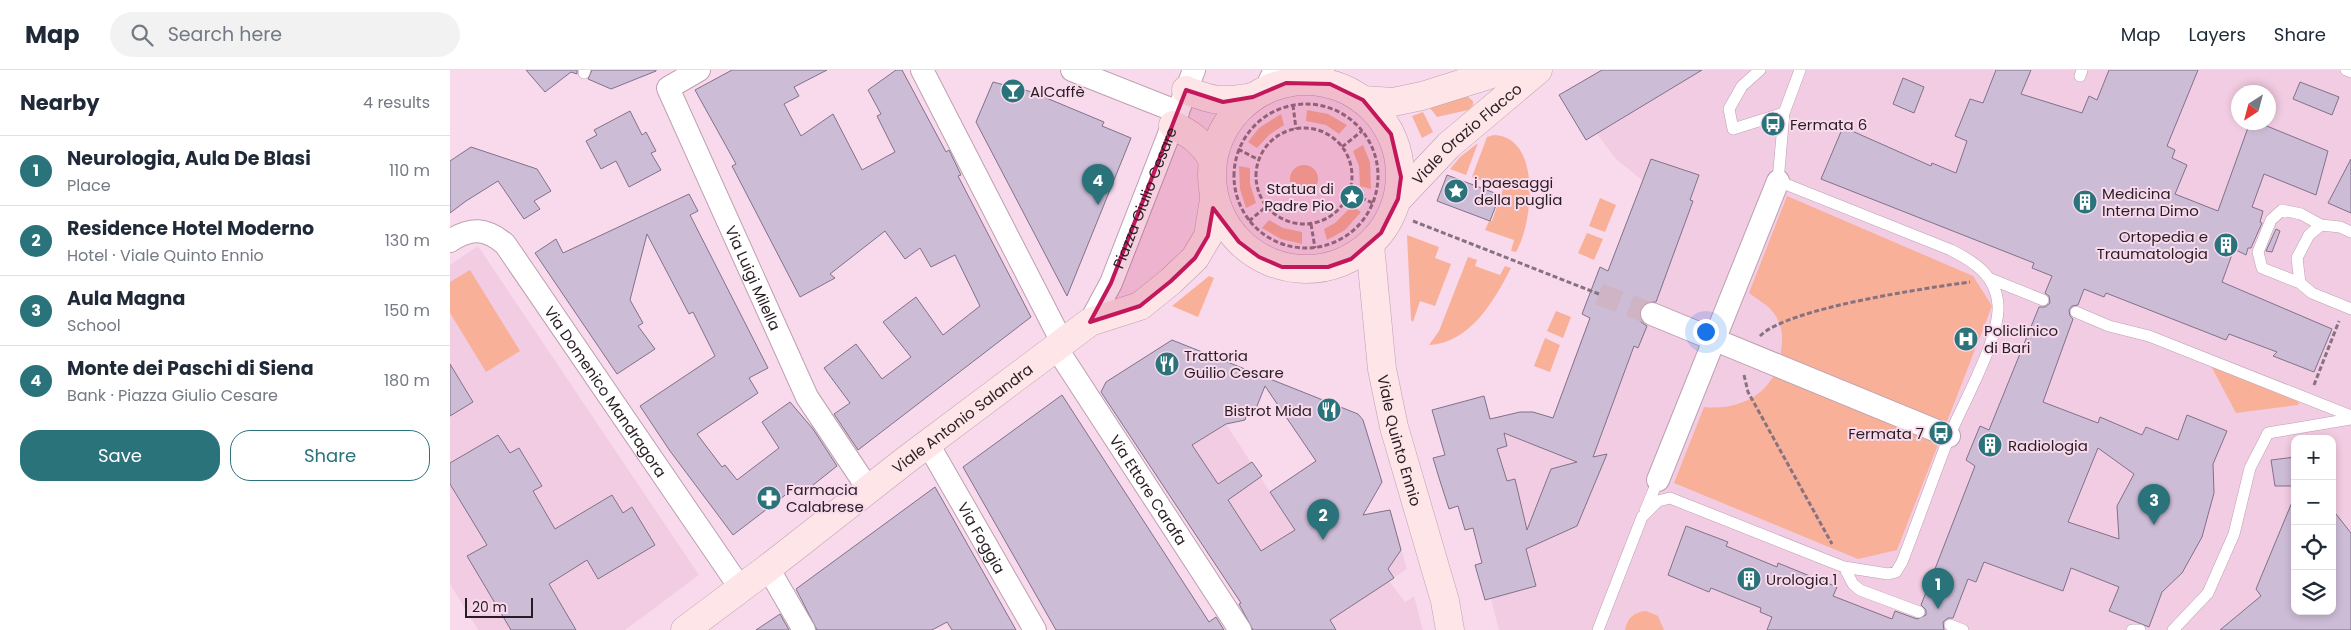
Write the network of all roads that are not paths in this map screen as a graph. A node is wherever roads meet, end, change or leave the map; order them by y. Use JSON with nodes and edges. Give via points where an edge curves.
{"nodes":[{"id":1,"x":699,"y":70,"type":"edge"},
{"id":2,"x":922,"y":70,"type":"edge"},
{"id":3,"x":1072,"y":70,"type":"edge"},
{"id":4,"x":1505,"y":70,"type":"edge"},
{"id":5,"x":1538,"y":70,"type":"edge"},
{"id":6,"x":1760,"y":70,"type":"edge"},
{"id":7,"x":1800,"y":70,"type":"edge"},
{"id":8,"x":2346,"y":70,"type":"edge"},
{"id":9,"x":2351,"y":72,"type":"edge"},
{"id":10,"x":1325,"y":77,"type":"edge"},
{"id":11,"x":1264,"y":86,"type":"edge"},
{"id":12,"x":1183,"y":99,"type":"edge"},
{"id":13,"x":1363,"y":100,"type":"junction"},
{"id":14,"x":1784,"y":113,"type":"junction"},
{"id":15,"x":1212,"y":159,"type":"junction"},
{"id":16,"x":1778,"y":181,"type":"junction"},
{"id":17,"x":1214,"y":199,"type":"junction"},
{"id":18,"x":1390,"y":207,"type":"junction"},
{"id":19,"x":2321,"y":225,"type":"junction"},
{"id":20,"x":2351,"y":232,"type":"edge"},
{"id":21,"x":450,"y":241,"type":"edge"},
{"id":22,"x":1370,"y":245,"type":"junction"},
{"id":23,"x":1991,"y":279,"type":"junction"},
{"id":24,"x":2300,"y":283,"type":"junction"},
{"id":25,"x":2043,"y":300,"type":"dead end"},
{"id":26,"x":2351,"y":309,"type":"edge"},
{"id":27,"x":2076,"y":312,"type":"dead end"},
{"id":28,"x":1652,"y":314,"type":"tunnel mouth"},
{"id":29,"x":1090,"y":322,"type":"junction"},
{"id":30,"x":1714,"y":339,"type":"junction"},
{"id":31,"x":1060,"y":346,"type":"junction"},
{"id":32,"x":2351,"y":418,"type":"edge"},
{"id":33,"x":1949,"y":436,"type":"junction"},
{"id":34,"x":928,"y":444,"type":"junction"},
{"id":35,"x":1658,"y":480,"type":"joint"},
{"id":36,"x":869,"y":490,"type":"junction"},
{"id":37,"x":1642,"y":517,"type":"junction"},
{"id":38,"x":1844,"y":567,"type":"junction"},
{"id":39,"x":768,"y":568,"type":"junction"},
{"id":40,"x":741,"y":589,"type":"junction"},
{"id":41,"x":1919,"y":612,"type":"dead end"},
{"id":42,"x":1950,"y":625,"type":"dead end"},
{"id":43,"x":686,"y":630,"type":"edge"},
{"id":44,"x":804,"y":630,"type":"edge"},
{"id":45,"x":1035,"y":630,"type":"edge"},
{"id":46,"x":1240,"y":630,"type":"edge"},
{"id":47,"x":1450,"y":630,"type":"edge"},
{"id":48,"x":1598,"y":630,"type":"edge"},
{"id":49,"x":1963,"y":630,"type":"edge"},
{"id":50,"x":2132,"y":630,"type":"edge"},
{"id":51,"x":2140,"y":630,"type":"edge"},
{"id":52,"x":2173,"y":630,"type":"edge"}],
"edges":[{"from":1,"to":36,"type":"street","name":"Via Luigi Milella","via":[[668,88],[807,396]]},
{"from":2,"to":31,"type":"street","name":"Via Ettore Carafa"},
{"from":3,"to":12,"type":"street"},
{"from":4,"to":13,"type":"street","name":"Viale Orazio Flacco","via":[[1422,96],[1393,102]]},
{"from":5,"to":18,"type":"street","name":"Viale Orazio Flacco","via":[[1449,146]]},
{"from":6,"to":14,"type":"lane","via":[[1742,86],[1729,109],[1733,129]]},
{"from":7,"to":14,"type":"lane"},
{"from":8,"to":9,"type":"lane"},
{"from":10,"to":11,"type":"street"},
{"from":10,"to":13,"type":"street"},
{"from":11,"to":12,"type":"street","via":[[1223,102]]},
{"from":11,"to":15,"type":"street","via":[[1234,114]]},
{"from":12,"to":15,"type":"street","via":[[1192,135],[1203,144]]},
{"from":12,"to":29,"type":"street","name":"Piazza Giulio Cesare","via":[[1111,283]]},
{"from":13,"to":18,"type":"street","via":[[1379,115],[1391,134],[1398,155],[1400,170]]},
{"from":14,"to":16,"type":"lane"},
{"from":15,"to":17,"type":"street"},
{"from":16,"to":23,"type":"lane","via":[[1951,250],[1974,262]]},
{"from":16,"to":30,"type":"street"},
{"from":17,"to":22,"type":"street","via":[[1224,222],[1239,242],[1259,257],[1282,267],[1305,270],[1328,267],[1351,259]]},
{"from":17,"to":29,"type":"street","name":"Viale Antonio Salandra","via":[[1208,236],[1195,258],[1140,306]]},
{"from":18,"to":22,"type":"street","via":[[1381,233]]},
{"from":19,"to":20,"type":"lane"},
{"from":19,"to":24,"type":"lane","via":[[2309,235],[2297,258]]},
{"from":19,"to":24,"type":"lane","via":[[2301,214],[2282,210],[2271,220],[2258,252],[2262,268]]},
{"from":21,"to":40,"type":"street","name":"Via Domenico Mandragora","via":[[466,232],[484,230],[505,244]]},
{"from":22,"to":47,"type":"street","name":"Viale Quinto Ennio","via":[[1382,369],[1392,418]]},
{"from":23,"to":25,"type":"lane"},
{"from":23,"to":33,"type":"lane","via":[[1998,303],[1998,320]]},
{"from":24,"to":26,"type":"lane","via":[[2312,293]]},
{"from":27,"to":32,"type":"lane","via":[[2109,326],[2149,336]]},
{"from":28,"to":30,"type":"street"},
{"from":29,"to":31,"type":"street","name":"Viale Antonio Salandra"},
{"from":30,"to":33,"type":"street"},
{"from":30,"to":35,"type":"street"},
{"from":31,"to":34,"type":"street","name":"Viale Antonio Salandra"},
{"from":31,"to":46,"type":"street","name":"Via Ettore Carafa"},
{"from":32,"to":52,"type":"lane","via":[[2268,433],[2250,468],[2234,534],[2208,593]]},
{"from":33,"to":38,"type":"lane","via":[[1896,572],[1888,574]]},
{"from":34,"to":36,"type":"street","name":"Viale Antonio Salandra"},
{"from":34,"to":45,"type":"street","name":"Via Foggia"},
{"from":35,"to":37,"type":"lane"},
{"from":36,"to":39,"type":"street","name":"Viale Antonio Salandra"},
{"from":37,"to":38,"type":"lane","via":[[1658,501],[1670,498]]},
{"from":37,"to":48,"type":"lane"},
{"from":38,"to":41,"type":"lane","via":[[1860,590]]},
{"from":39,"to":40,"type":"street","name":"Viale Antonio Salandra"},
{"from":39,"to":44,"type":"street"},
{"from":40,"to":43,"type":"street","name":"Viale Antonio Salandra"},
{"from":42,"to":49,"type":"lane"},
{"from":50,"to":51,"type":"lane"}]}
